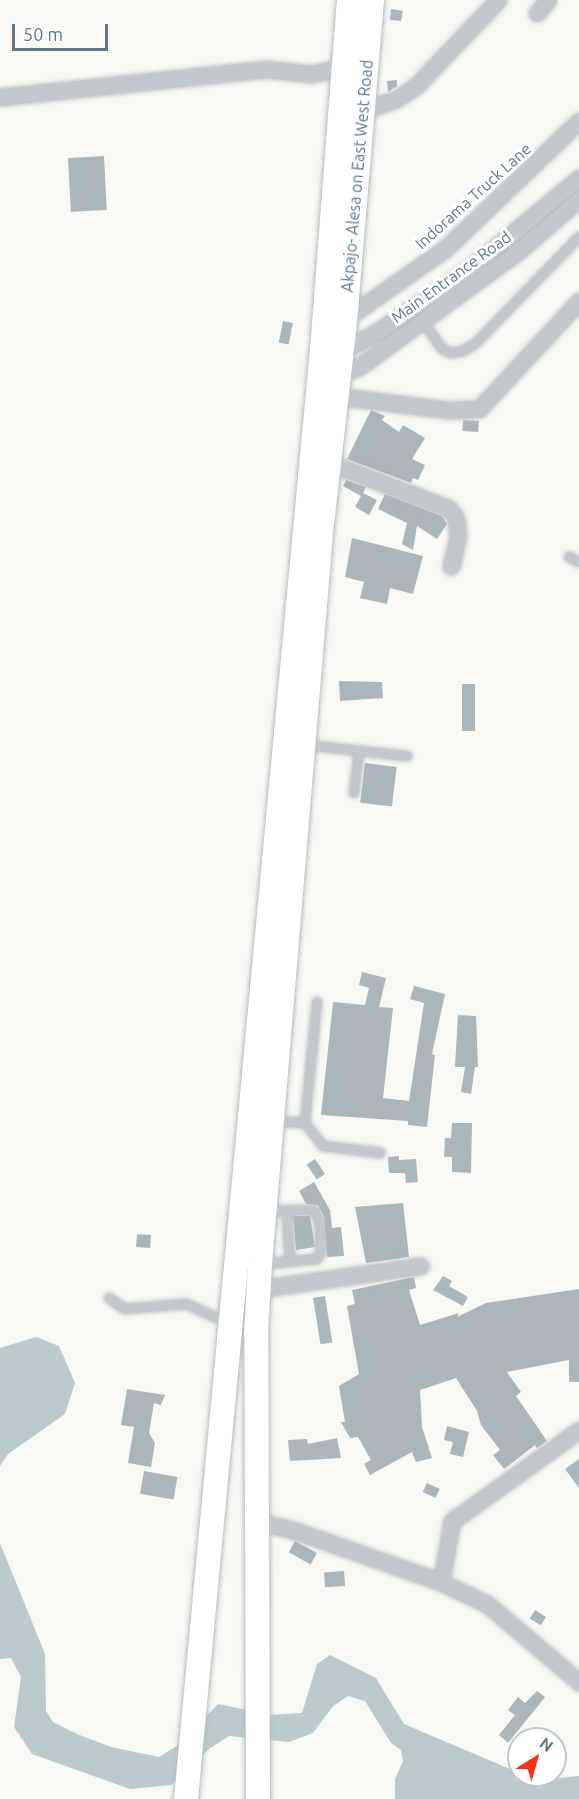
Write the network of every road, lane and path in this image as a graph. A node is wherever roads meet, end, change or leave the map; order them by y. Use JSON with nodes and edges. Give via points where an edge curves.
{"nodes":[{"id":1,"x":349,"y":0,"type":"edge"},
{"id":2,"x":372,"y":0,"type":"edge"},
{"id":3,"x":498,"y":0,"type":"edge"},
{"id":4,"x":548,"y":0,"type":"edge"},
{"id":5,"x":537,"y":13,"type":"dead end"},
{"id":6,"x":342,"y":67,"type":"junction"},
{"id":7,"x":0,"y":97,"type":"edge"},
{"id":8,"x":362,"y":111,"type":"junction"},
{"id":9,"x":579,"y":121,"type":"edge"},
{"id":10,"x":579,"y":178,"type":"edge"},
{"id":11,"x":579,"y":199,"type":"edge"},
{"id":12,"x":579,"y":237,"type":"edge"},
{"id":13,"x":579,"y":301,"type":"edge"},
{"id":14,"x":334,"y":320,"type":"junction"},
{"id":15,"x":422,"y":320,"type":"junction"},
{"id":16,"x":334,"y":368,"type":"junction"},
{"id":17,"x":330,"y":463,"type":"junction"},
{"id":18,"x":569,"y":557,"type":"dead end"},
{"id":19,"x":579,"y":562,"type":"edge"},
{"id":20,"x":451,"y":566,"type":"dead end"},
{"id":21,"x":304,"y":745,"type":"junction"},
{"id":22,"x":359,"y":751,"type":"junction"},
{"id":23,"x":407,"y":756,"type":"dead end"},
{"id":24,"x":354,"y":794,"type":"dead end"},
{"id":25,"x":316,"y":1002,"type":"dead end"},
{"id":26,"x":270,"y":1121,"type":"junction"},
{"id":27,"x":305,"y":1123,"type":"junction"},
{"id":28,"x":381,"y":1153,"type":"dead end"},
{"id":29,"x":276,"y":1211,"type":"junction"},
{"id":30,"x":290,"y":1262,"type":"junction"},
{"id":31,"x":260,"y":1264,"type":"junction"},
{"id":32,"x":420,"y":1266,"type":"dead end"},
{"id":33,"x":258,"y":1289,"type":"junction"},
{"id":34,"x":109,"y":1298,"type":"dead end"},
{"id":35,"x":228,"y":1323,"type":"junction"},
{"id":36,"x":579,"y":1430,"type":"edge"},
{"id":37,"x":256,"y":1521,"type":"junction"},
{"id":38,"x":441,"y":1582,"type":"junction"},
{"id":39,"x":579,"y":1682,"type":"edge"},
{"id":40,"x":186,"y":1798,"type":"edge"},
{"id":41,"x":258,"y":1799,"type":"edge"}],
"edges":[{"from":1,"to":6,"type":"main road","name":"Akpajo- Alesa on East West Road"},
{"from":2,"to":8,"type":"main road","name":"Akpajo- Alesa on East West Road"},
{"from":3,"to":8,"type":"street","via":[[416,86],[396,99]]},
{"from":4,"to":5,"type":"street"},
{"from":6,"to":7,"type":"street","via":[[312,74],[265,69]]},
{"from":6,"to":14,"type":"main road","name":"Akpajo- Alesa on East West Road"},
{"from":8,"to":14,"type":"main road","name":"Akpajo- Alesa on East West Road"},
{"from":9,"to":14,"type":"street","name":"Indorama Truck Lane","via":[[445,249]]},
{"from":10,"to":16,"type":"street","via":[[462,275],[373,335]]},
{"from":11,"to":15,"type":"street","name":"Main Entrance Road","via":[[516,253]]},
{"from":12,"to":15,"type":"lane","via":[[476,343],[463,351],[452,353],[442,349]]},
{"from":13,"to":16,"type":"street","via":[[479,409],[449,410]]},
{"from":14,"to":16,"type":"main road","name":"Akpajo- Alesa on East West Road"},
{"from":15,"to":16,"type":"street","name":"Main Entrance Road","via":[[359,367]]},
{"from":16,"to":17,"type":"main road"},
{"from":16,"to":35,"type":"main road"},
{"from":17,"to":20,"type":"street","via":[[448,508],[456,518],[458,536]]},
{"from":17,"to":21,"type":"main road"},
{"from":18,"to":19,"type":"lane"},
{"from":21,"to":22,"type":"lane"},
{"from":21,"to":26,"type":"main road"},
{"from":22,"to":23,"type":"lane"},
{"from":22,"to":24,"type":"lane"},
{"from":25,"to":27,"type":"lane"},
{"from":26,"to":27,"type":"lane"},
{"from":26,"to":29,"type":"main road"},
{"from":27,"to":28,"type":"lane","via":[[323,1146]]},
{"from":29,"to":30,"type":"lane"},
{"from":29,"to":30,"type":"lane","via":[[314,1210],[319,1220],[321,1253],[317,1259]]},
{"from":29,"to":31,"type":"main road"},
{"from":30,"to":31,"type":"lane"},
{"from":31,"to":33,"type":"main road"},
{"from":32,"to":33,"type":"street"},
{"from":33,"to":37,"type":"main road"},
{"from":34,"to":35,"type":"lane","via":[[125,1309],[186,1304]]},
{"from":35,"to":40,"type":"main road"},
{"from":36,"to":38,"type":"street","via":[[452,1521]]},
{"from":37,"to":38,"type":"street","via":[[296,1531]]},
{"from":37,"to":41,"type":"main road"},
{"from":38,"to":39,"type":"street","via":[[487,1604]]}]}
